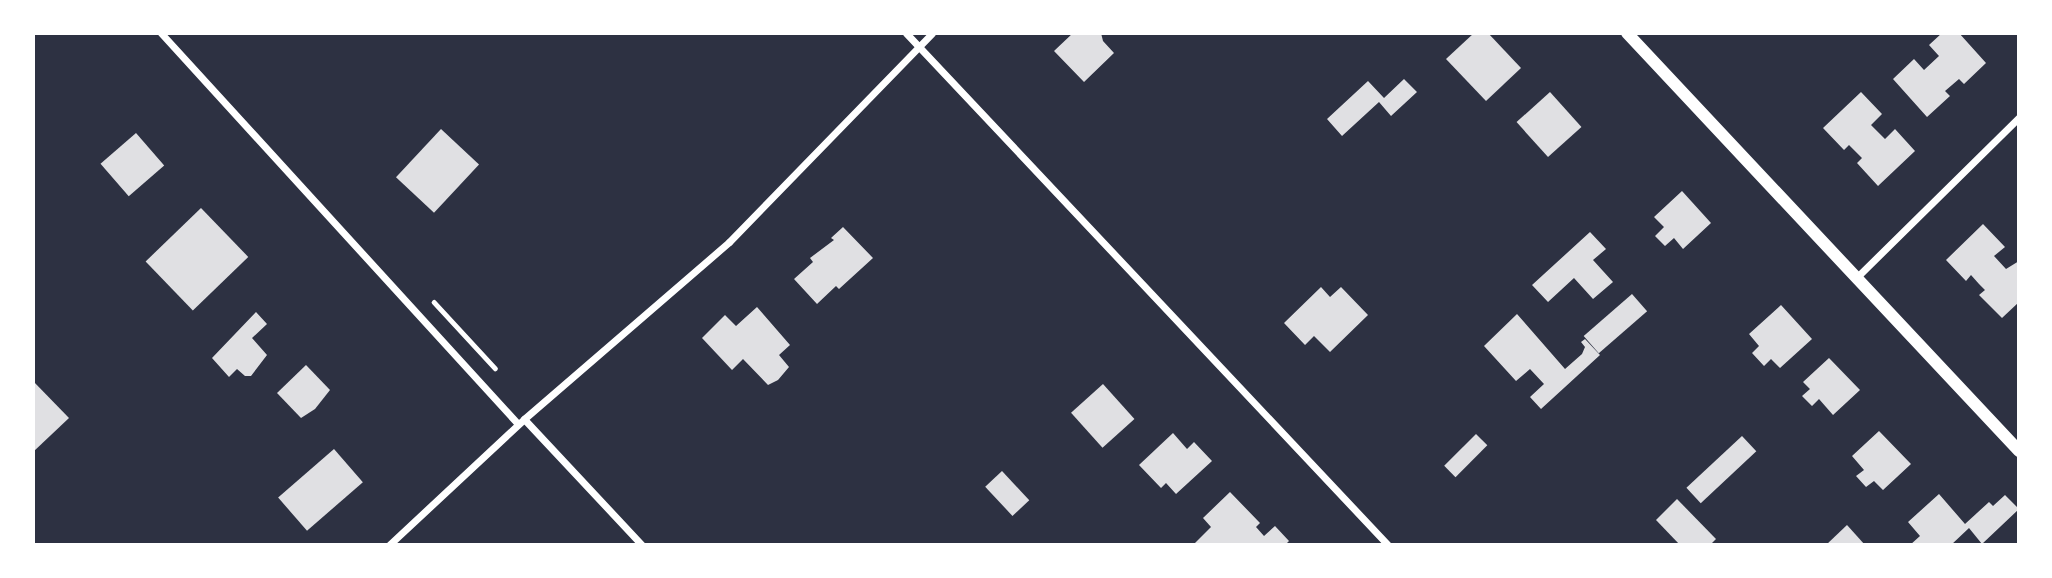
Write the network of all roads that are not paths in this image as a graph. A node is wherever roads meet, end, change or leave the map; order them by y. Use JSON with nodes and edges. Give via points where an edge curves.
{"nodes":[{"id":1,"x":161,"y":33,"type":"edge"},
{"id":2,"x":906,"y":33,"type":"edge"},
{"id":3,"x":932,"y":33,"type":"edge"},
{"id":4,"x":1627,"y":33,"type":"edge"},
{"id":5,"x":918,"y":46,"type":"junction"},
{"id":6,"x":2019,"y":117,"type":"edge"},
{"id":7,"x":1856,"y":278,"type":"junction"},
{"id":8,"x":521,"y":421,"type":"junction"},
{"id":9,"x":2019,"y":451,"type":"edge"},
{"id":10,"x":389,"y":545,"type":"edge"},
{"id":11,"x":642,"y":545,"type":"edge"},
{"id":12,"x":1388,"y":545,"type":"edge"}],
"edges":[{"from":1,"to":8,"type":"street"},
{"from":2,"to":5,"type":"street"},
{"from":3,"to":5,"type":"street"},
{"from":4,"to":7,"type":"street"},
{"from":5,"to":8,"type":"street","via":[[729,242]]},
{"from":5,"to":12,"type":"street"},
{"from":6,"to":7,"type":"street"},
{"from":7,"to":9,"type":"street"},
{"from":8,"to":10,"type":"street"},
{"from":8,"to":11,"type":"street"}]}
